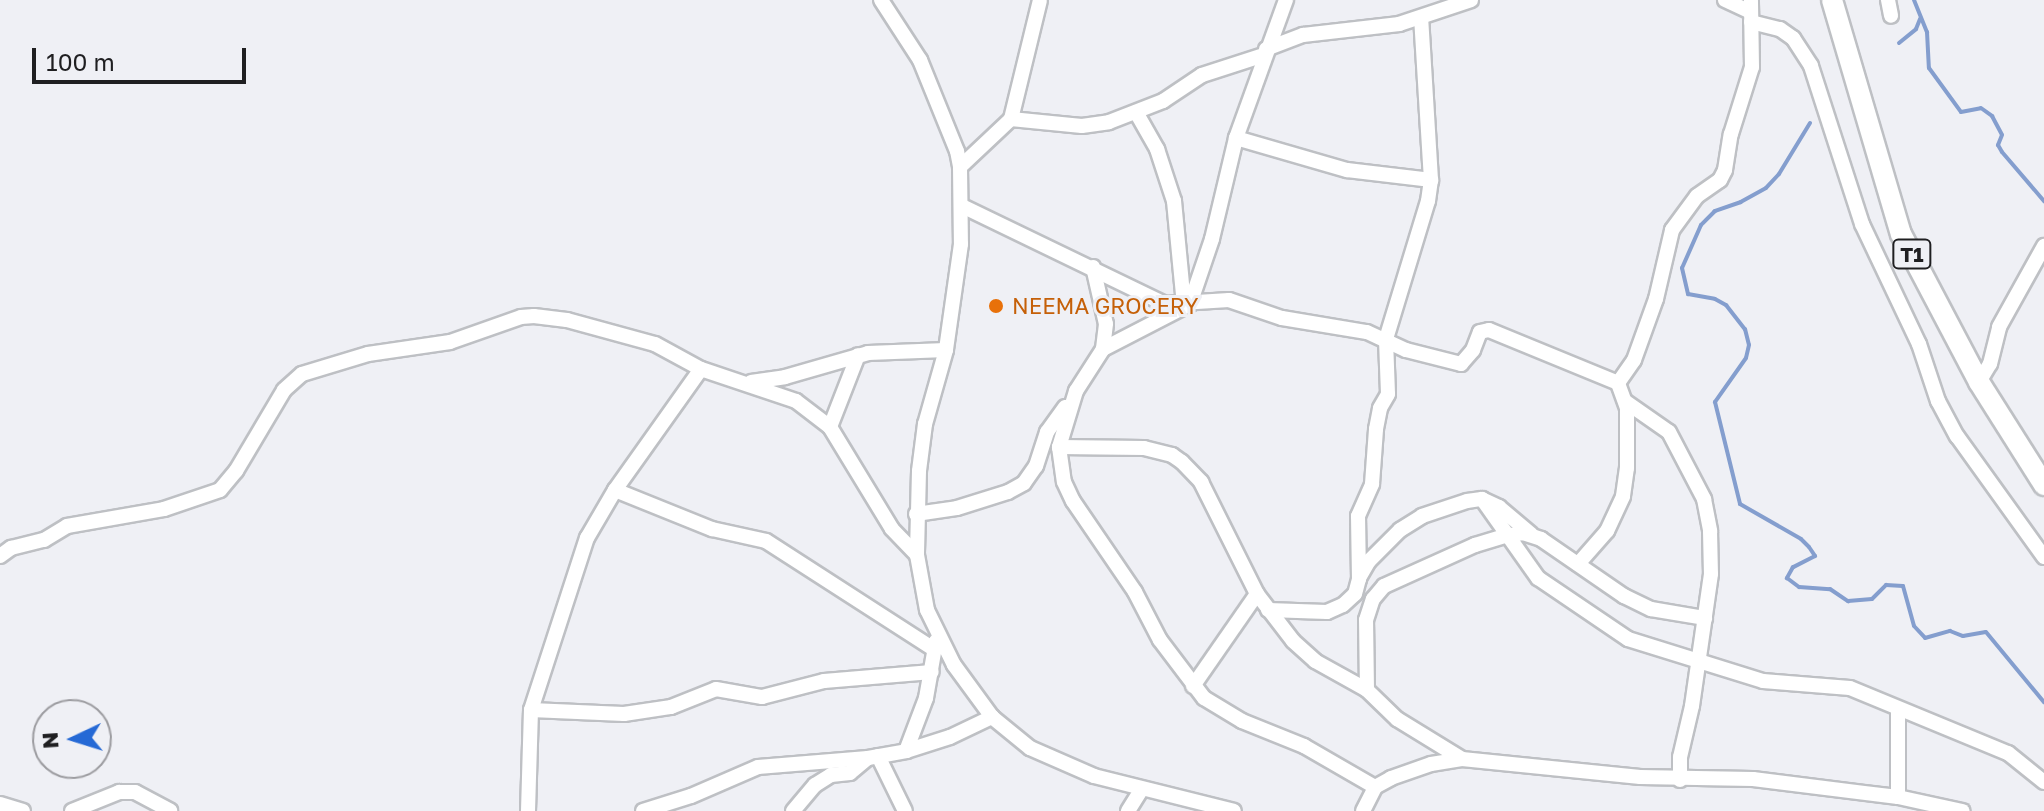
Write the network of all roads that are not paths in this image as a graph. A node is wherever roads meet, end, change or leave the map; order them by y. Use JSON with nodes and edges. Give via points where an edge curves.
{"nodes":[{"id":1,"x":881,"y":0,"type":"edge"},
{"id":2,"x":1040,"y":0,"type":"edge"},
{"id":3,"x":1286,"y":0,"type":"edge"},
{"id":4,"x":1471,"y":0,"type":"edge"},
{"id":5,"x":1725,"y":0,"type":"edge"},
{"id":6,"x":1832,"y":0,"type":"edge"},
{"id":7,"x":1888,"y":0,"type":"edge"},
{"id":8,"x":1750,"y":11,"type":"edge"},
{"id":9,"x":1891,"y":16,"type":"dead end"},
{"id":10,"x":1421,"y":18,"type":"junction"},
{"id":11,"x":1265,"y":52,"type":"junction"},
{"id":12,"x":1136,"y":112,"type":"junction"},
{"id":13,"x":1011,"y":119,"type":"junction"},
{"id":14,"x":1236,"y":138,"type":"junction"},
{"id":15,"x":960,"y":167,"type":"junction"},
{"id":16,"x":1431,"y":180,"type":"junction"},
{"id":17,"x":962,"y":206,"type":"junction"},
{"id":18,"x":2044,"y":246,"type":"edge"},
{"id":19,"x":1093,"y":267,"type":"junction"},
{"id":20,"x":1187,"y":304,"type":"junction"},
{"id":21,"x":1386,"y":339,"type":"junction"},
{"id":22,"x":1103,"y":349,"type":"junction"},
{"id":23,"x":946,"y":350,"type":"junction"},
{"id":24,"x":858,"y":355,"type":"junction"},
{"id":25,"x":701,"y":369,"type":"junction"},
{"id":26,"x":1979,"y":382,"type":"junction"},
{"id":27,"x":1618,"y":383,"type":"junction"},
{"id":28,"x":741,"y":384,"type":"junction"},
{"id":29,"x":1076,"y":391,"type":"junction"},
{"id":30,"x":1626,"y":402,"type":"junction"},
{"id":31,"x":830,"y":427,"type":"junction"},
{"id":32,"x":1059,"y":447,"type":"junction"},
{"id":33,"x":2044,"y":485,"type":"edge"},
{"id":34,"x":615,"y":490,"type":"junction"},
{"id":35,"x":1482,"y":499,"type":"junction"},
{"id":36,"x":916,"y":514,"type":"junction"},
{"id":37,"x":1531,"y":534,"type":"junction"},
{"id":38,"x":1505,"y":536,"type":"junction"},
{"id":39,"x":917,"y":555,"type":"junction"},
{"id":40,"x":0,"y":556,"type":"edge"},
{"id":41,"x":2044,"y":557,"type":"edge"},
{"id":42,"x":1578,"y":564,"type":"junction"},
{"id":43,"x":1359,"y":579,"type":"junction"},
{"id":44,"x":1257,"y":594,"type":"junction"},
{"id":45,"x":1268,"y":610,"type":"junction"},
{"id":46,"x":1705,"y":618,"type":"junction"},
{"id":47,"x":938,"y":633,"type":"junction"},
{"id":48,"x":935,"y":650,"type":"junction"},
{"id":49,"x":1696,"y":660,"type":"junction"},
{"id":50,"x":932,"y":672,"type":"junction"},
{"id":51,"x":1193,"y":686,"type":"junction"},
{"id":52,"x":1367,"y":690,"type":"junction"},
{"id":53,"x":1898,"y":709,"type":"junction"},
{"id":54,"x":531,"y":710,"type":"junction"},
{"id":55,"x":992,"y":717,"type":"junction"},
{"id":56,"x":906,"y":751,"type":"junction"},
{"id":57,"x":873,"y":757,"type":"junction"},
{"id":58,"x":1462,"y":759,"type":"junction"},
{"id":59,"x":1680,"y":780,"type":"junction"},
{"id":60,"x":2044,"y":782,"type":"edge"},
{"id":61,"x":1375,"y":787,"type":"junction"},
{"id":62,"x":1141,"y":790,"type":"junction"},
{"id":63,"x":1898,"y":797,"type":"junction"},
{"id":64,"x":0,"y":804,"type":"edge"},
{"id":65,"x":23,"y":811,"type":"edge"},
{"id":66,"x":72,"y":811,"type":"edge"},
{"id":67,"x":170,"y":811,"type":"edge"},
{"id":68,"x":528,"y":811,"type":"edge"},
{"id":69,"x":643,"y":811,"type":"edge"},
{"id":70,"x":793,"y":811,"type":"edge"},
{"id":71,"x":905,"y":811,"type":"edge"},
{"id":72,"x":1128,"y":811,"type":"edge"},
{"id":73,"x":1234,"y":811,"type":"edge"},
{"id":74,"x":1363,"y":811,"type":"edge"},
{"id":75,"x":1962,"y":811,"type":"edge"}],
"edges":[{"from":1,"to":15,"type":"street","via":[[920,60]]},
{"from":2,"to":13,"type":"street"},
{"from":3,"to":11,"type":"street"},
{"from":4,"to":10,"type":"street"},
{"from":5,"to":8,"type":"street"},
{"from":6,"to":26,"type":"highway","number":"T1","via":[[1901,234]]},
{"from":7,"to":9,"type":"street"},
{"from":8,"to":27,"type":"street","via":[[1750,78],[1725,170],[1672,230],[1653,309],[1634,360]]},
{"from":8,"to":41,"type":"street","via":[[1793,38],[1811,66],[1862,224],[1919,344],[1938,401]]},
{"from":10,"to":11,"type":"street","via":[[1303,35]]},
{"from":10,"to":16,"type":"street"},
{"from":11,"to":12,"type":"street","via":[[1202,75]]},
{"from":11,"to":14,"type":"street"},
{"from":12,"to":13,"type":"street","via":[[1082,126]]},
{"from":12,"to":20,"type":"street","via":[[1157,149],[1174,201]]},
{"from":13,"to":15,"type":"street"},
{"from":14,"to":16,"type":"street","via":[[1347,170]]},
{"from":14,"to":20,"type":"street","via":[[1212,239]]},
{"from":15,"to":17,"type":"street"},
{"from":16,"to":21,"type":"street"},
{"from":17,"to":19,"type":"street"},
{"from":17,"to":23,"type":"street"},
{"from":18,"to":26,"type":"street","via":[[1999,327],[1990,364]]},
{"from":19,"to":20,"type":"street","via":[[1165,304]]},
{"from":19,"to":22,"type":"street","via":[[1106,324]]},
{"from":20,"to":21,"type":"street","via":[[1229,300],[1282,318],[1331,323]]},
{"from":20,"to":22,"type":"street"},
{"from":21,"to":27,"type":"street","via":[[1406,350],[1461,364],[1480,332],[1489,330]]},
{"from":21,"to":43,"type":"street","via":[[1390,377],[1376,429],[1372,484],[1358,516]]},
{"from":22,"to":29,"type":"street"},
{"from":23,"to":24,"type":"street"},
{"from":23,"to":36,"type":"street","via":[[925,424]]},
{"from":24,"to":28,"type":"street"},
{"from":24,"to":31,"type":"street"},
{"from":25,"to":28,"type":"street"},
{"from":25,"to":34,"type":"street"},
{"from":25,"to":40,"type":"street","via":[[641,340],[534,316],[450,342],[368,354],[291,381],[236,471],[210,496],[67,526]]},
{"from":26,"to":33,"type":"highway","number":"T1"},
{"from":27,"to":30,"type":"street"},
{"from":28,"to":31,"type":"street","via":[[796,401]]},
{"from":29,"to":32,"type":"street"},
{"from":29,"to":36,"type":"street","via":[[1047,432],[1024,483],[982,501]]},
{"from":30,"to":42,"type":"street","via":[[1623,496],[1607,531]]},
{"from":30,"to":46,"type":"street","via":[[1669,432],[1704,499],[1711,574]]},
{"from":31,"to":39,"type":"street","via":[[892,529]]},
{"from":32,"to":44,"type":"street","via":[[1144,448],[1182,462],[1201,482]]},
{"from":32,"to":51,"type":"street","via":[[1073,501]]},
{"from":34,"to":48,"type":"street","via":[[712,529],[766,541]]},
{"from":34,"to":54,"type":"street","via":[[587,538]]},
{"from":35,"to":37,"type":"street"},
{"from":35,"to":38,"type":"street"},
{"from":35,"to":43,"type":"street","via":[[1443,508],[1400,530]]},
{"from":36,"to":39,"type":"street"},
{"from":37,"to":38,"type":"street"},
{"from":37,"to":42,"type":"street"},
{"from":38,"to":49,"type":"street","via":[[1538,578],[1577,607],[1628,639]]},
{"from":38,"to":52,"type":"street","via":[[1384,586],[1366,620]]},
{"from":39,"to":47,"type":"street","via":[[927,610]]},
{"from":42,"to":46,"type":"street","via":[[1651,609]]},
{"from":43,"to":45,"type":"street","via":[[1355,594],[1327,612]]},
{"from":44,"to":45,"type":"street"},
{"from":44,"to":51,"type":"street"},
{"from":45,"to":52,"type":"street","via":[[1315,661]]},
{"from":46,"to":49,"type":"street"},
{"from":47,"to":48,"type":"street"},
{"from":47,"to":55,"type":"street"},
{"from":48,"to":50,"type":"street"},
{"from":49,"to":53,"type":"street","via":[[1763,681],[1850,688]]},
{"from":49,"to":59,"type":"street"},
{"from":50,"to":54,"type":"street","via":[[824,681],[762,697],[716,689],[671,707],[636,713]]},
{"from":50,"to":56,"type":"street"},
{"from":51,"to":61,"type":"street","via":[[1218,709],[1304,746]]},
{"from":52,"to":58,"type":"street","via":[[1397,719]]},
{"from":53,"to":60,"type":"street","via":[[2008,753]]},
{"from":53,"to":63,"type":"street"},
{"from":54,"to":68,"type":"street"},
{"from":55,"to":56,"type":"street"},
{"from":55,"to":62,"type":"street","via":[[1030,748]]},
{"from":56,"to":57,"type":"street"},
{"from":57,"to":69,"type":"street","via":[[758,767]]},
{"from":57,"to":70,"type":"street","via":[[850,773],[831,775],[815,785]]},
{"from":57,"to":71,"type":"street"},
{"from":58,"to":59,"type":"street"},
{"from":58,"to":61,"type":"street","via":[[1407,771]]},
{"from":59,"to":63,"type":"street","via":[[1753,779]]},
{"from":61,"to":74,"type":"street"},
{"from":62,"to":72,"type":"street"},
{"from":62,"to":73,"type":"street"},
{"from":63,"to":75,"type":"street"},
{"from":64,"to":65,"type":"street"},
{"from":66,"to":67,"type":"street","via":[[119,792],[135,792]]}]}
